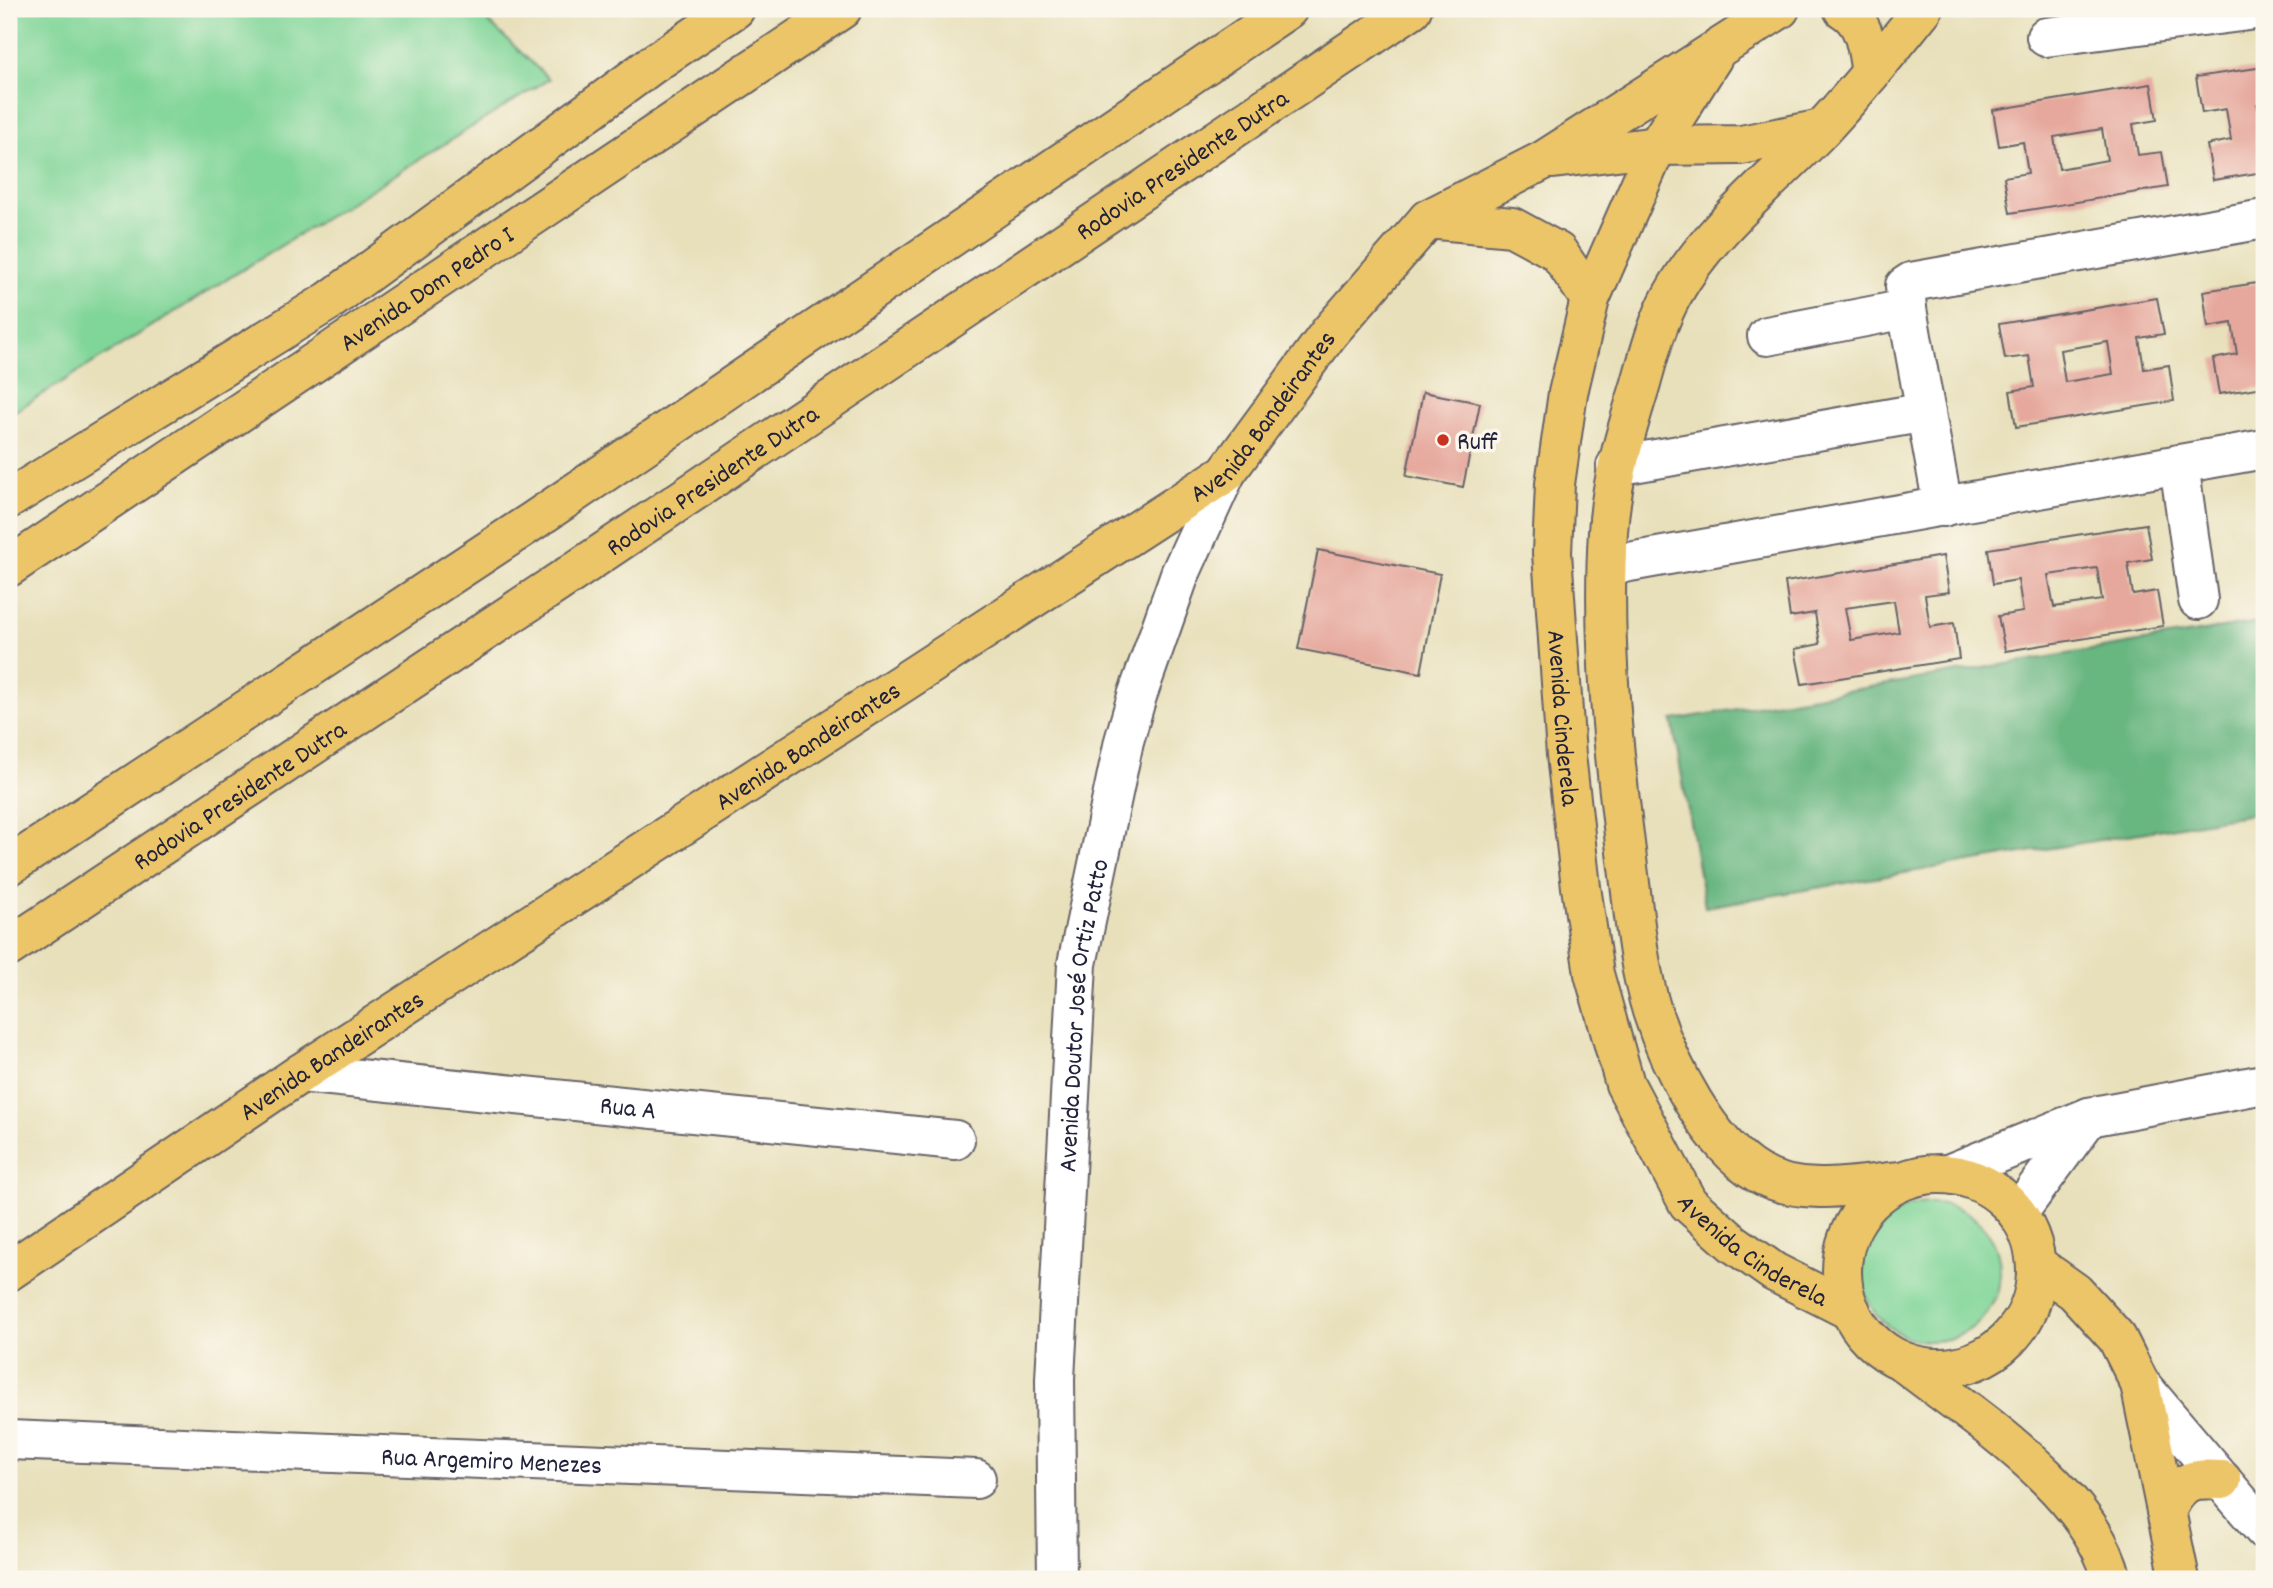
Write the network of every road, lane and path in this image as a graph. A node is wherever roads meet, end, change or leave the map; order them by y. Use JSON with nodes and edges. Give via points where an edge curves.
{"nodes":[{"id":1,"x":735,"y":9,"type":"edge"},
{"id":2,"x":842,"y":9,"type":"edge"},
{"id":3,"x":1288,"y":9,"type":"edge"},
{"id":4,"x":1412,"y":9,"type":"edge"},
{"id":5,"x":1780,"y":9,"type":"edge"},
{"id":6,"x":1843,"y":9,"type":"edge"},
{"id":7,"x":1923,"y":9,"type":"edge"},
{"id":8,"x":2264,"y":9,"type":"edge"},
{"id":9,"x":2046,"y":37,"type":"dead end"},
{"id":10,"x":1717,"y":49,"type":"junction"},
{"id":11,"x":1871,"y":74,"type":"junction"},
{"id":12,"x":1822,"y":129,"type":"junction"},
{"id":13,"x":1657,"y":146,"type":"junction"},
{"id":14,"x":1544,"y":160,"type":"junction"},
{"id":15,"x":1429,"y":219,"type":"junction"},
{"id":16,"x":2264,"y":219,"type":"edge"},
{"id":17,"x":1590,"y":299,"type":"junction"},
{"id":18,"x":1907,"y":309,"type":"junction"},
{"id":19,"x":1767,"y":336,"type":"dead end"},
{"id":20,"x":1926,"y":412,"type":"junction"},
{"id":21,"x":2264,"y":449,"type":"edge"},
{"id":22,"x":2179,"y":464,"type":"junction"},
{"id":23,"x":1616,"y":466,"type":"junction"},
{"id":24,"x":1226,"y":473,"type":"junction"},
{"id":25,"x":9,"y":499,"type":"edge"},
{"id":26,"x":1943,"y":507,"type":"junction"},
{"id":27,"x":1607,"y":566,"type":"junction"},
{"id":28,"x":9,"y":567,"type":"edge"},
{"id":29,"x":2198,"y":600,"type":"dead end"},
{"id":30,"x":9,"y":866,"type":"edge"},
{"id":31,"x":9,"y":947,"type":"edge"},
{"id":32,"x":301,"y":1073,"type":"junction"},
{"id":33,"x":2264,"y":1084,"type":"edge"},
{"id":34,"x":2089,"y":1117,"type":"junction"},
{"id":35,"x":955,"y":1140,"type":"dead end"},
{"id":36,"x":1948,"y":1174,"type":"junction"},
{"id":37,"x":1901,"y":1181,"type":"junction"},
{"id":38,"x":2018,"y":1213,"type":"junction"},
{"id":39,"x":2037,"y":1265,"type":"junction"},
{"id":40,"x":9,"y":1271,"type":"edge"},
{"id":41,"x":1851,"y":1311,"type":"junction"},
{"id":42,"x":1899,"y":1359,"type":"junction"},
{"id":43,"x":2140,"y":1384,"type":"junction"},
{"id":44,"x":9,"y":1440,"type":"edge"},
{"id":45,"x":976,"y":1479,"type":"dead end"},
{"id":46,"x":2222,"y":1480,"type":"junction"},
{"id":47,"x":2166,"y":1511,"type":"junction"},
{"id":48,"x":2264,"y":1530,"type":"edge"},
{"id":49,"x":1057,"y":1579,"type":"edge"},
{"id":50,"x":2112,"y":1579,"type":"edge"},
{"id":51,"x":2180,"y":1579,"type":"edge"}],
"edges":[{"from":1,"to":25,"type":"main road","name":"Avenida Dom Pedro I","via":[[329,301]]},
{"from":2,"to":28,"type":"main road","name":"Avenida Dom Pedro I"},
{"from":3,"to":30,"type":"main road","via":[[533,521]]},
{"from":4,"to":31,"type":"main road","name":"Rodovia Presidente Dutra"},
{"from":5,"to":10,"type":"main road","name":"Avenida Bandeirantes"},
{"from":6,"to":11,"type":"main road","via":[[1855,17],[1865,37]]},
{"from":7,"to":11,"type":"main road"},
{"from":8,"to":9,"type":"street"},
{"from":10,"to":13,"type":"main road","name":"Avenida Cinderela"},
{"from":10,"to":14,"type":"main road","name":"Avenida Bandeirantes"},
{"from":11,"to":12,"type":"main road"},
{"from":12,"to":13,"type":"main road","name":"Avenida Bandeirantes","via":[[1741,145]]},
{"from":12,"to":23,"type":"main road","name":"Avenida Cinderela","via":[[1711,242],[1672,294],[1650,349]]},
{"from":13,"to":14,"type":"main road","name":"Avenida Bandeirantes"},
{"from":13,"to":17,"type":"main road","name":"Avenida Cinderela"},
{"from":14,"to":15,"type":"main road","name":"Avenida Bandeirantes"},
{"from":15,"to":17,"type":"main road","via":[[1512,227],[1558,252]]},
{"from":15,"to":24,"type":"main road","name":"Avenida Bandeirantes","via":[[1329,333]]},
{"from":16,"to":18,"type":"street","via":[[1910,282],[1905,286]]},
{"from":17,"to":41,"type":"main road","name":"Avenida Cinderela","via":[[1568,393],[1555,484],[1552,553],[1566,755],[1594,974],[1625,1084],[1688,1203],[1774,1272]]},
{"from":18,"to":19,"type":"street"},
{"from":18,"to":20,"type":"street"},
{"from":20,"to":23,"type":"street"},
{"from":20,"to":26,"type":"street"},
{"from":21,"to":22,"type":"street"},
{"from":22,"to":26,"type":"street"},
{"from":22,"to":29,"type":"street"},
{"from":23,"to":27,"type":"main road","name":"Avenida Cinderela"},
{"from":24,"to":32,"type":"main road","name":"Avenida Bandeirantes"},
{"from":24,"to":49,"type":"street","name":"Avenida Doutor José Ortiz Patto","via":[[1180,573],[1137,696],[1077,964],[1055,1379]]},
{"from":26,"to":27,"type":"street"},
{"from":27,"to":37,"type":"main road","name":"Avenida Cinderela","via":[[1612,710],[1634,918],[1651,1010],[1672,1060],[1695,1104],[1728,1150],[1760,1174],[1802,1189]]},
{"from":32,"to":35,"type":"street","name":"Rua A"},
{"from":32,"to":40,"type":"main road","name":"Avenida Bandeirantes"},
{"from":33,"to":34,"type":"street"},
{"from":34,"to":36,"type":"street"},
{"from":34,"to":38,"type":"street"},
{"from":36,"to":37,"type":"main road"},
{"from":36,"to":38,"type":"main road","via":[[1987,1186]]},
{"from":37,"to":41,"type":"main road","via":[[1875,1198],[1855,1222],[1844,1250],[1843,1282]]},
{"from":38,"to":39,"type":"main road","via":[[2031,1238]]},
{"from":39,"to":42,"type":"main road","via":[[2033,1298],[2019,1328],[1996,1351],[1965,1365],[1931,1368]]},
{"from":39,"to":43,"type":"main road","via":[[2075,1292],[2117,1338]]},
{"from":41,"to":42,"type":"main road","via":[[1871,1339]]},
{"from":42,"to":50,"type":"main road","via":[[2041,1474],[2093,1534]]},
{"from":43,"to":46,"type":"street"},
{"from":43,"to":47,"type":"main road"},
{"from":44,"to":45,"type":"street","name":"Rua Argemiro Menezes"},
{"from":46,"to":47,"type":"main road","via":[[2193,1478],[2176,1490]]},
{"from":46,"to":48,"type":"street"},
{"from":47,"to":51,"type":"main road"}]}
